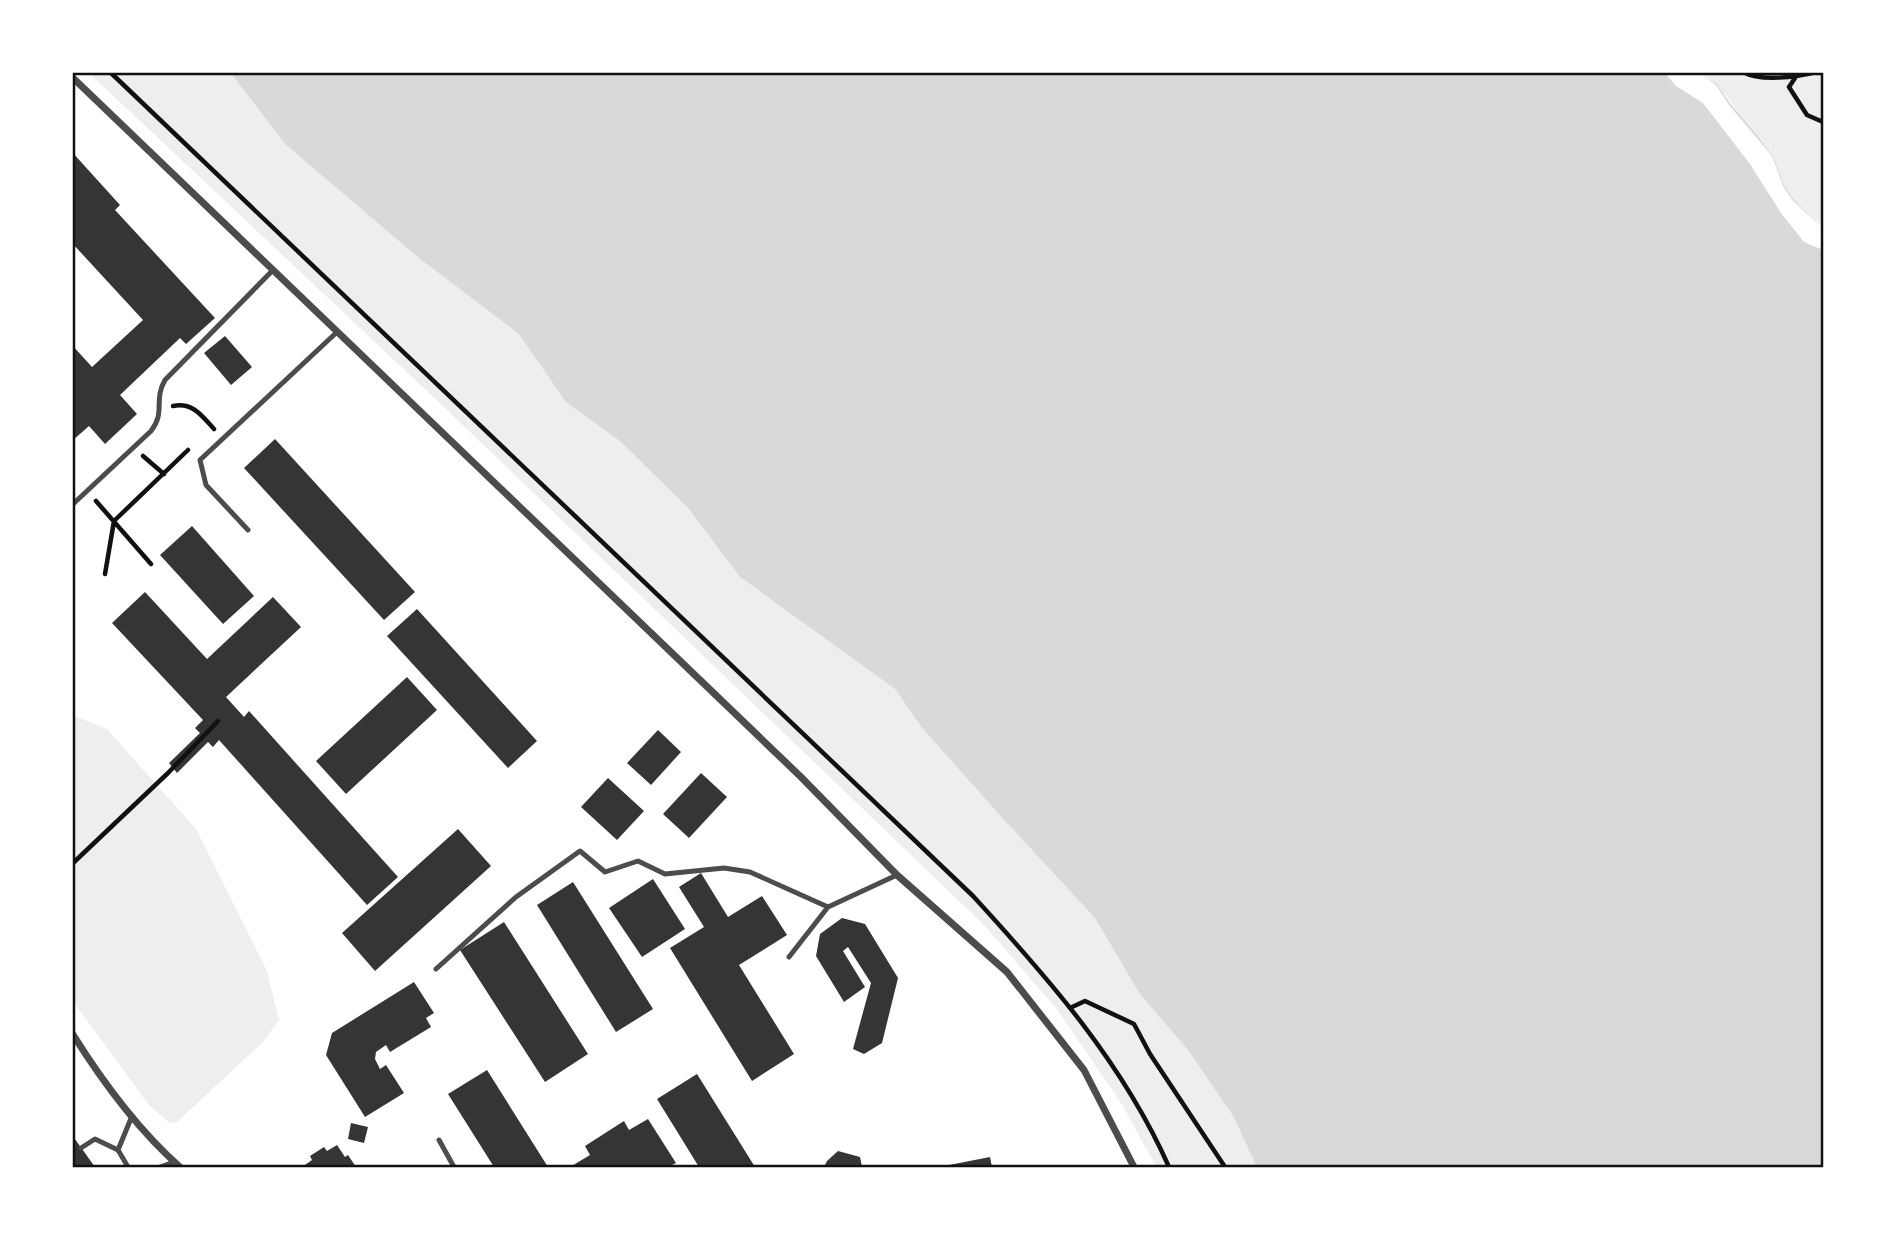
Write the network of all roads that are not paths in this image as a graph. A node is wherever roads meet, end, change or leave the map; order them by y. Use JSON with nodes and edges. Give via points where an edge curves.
{"nodes":[{"id":1,"x":72,"y":77,"type":"edge"},
{"id":2,"x":273,"y":270,"type":"junction"},
{"id":3,"x":337,"y":332,"type":"junction"},
{"id":4,"x":72,"y":505,"type":"edge"},
{"id":5,"x":248,"y":530,"type":"dead end"},
{"id":6,"x":897,"y":875,"type":"junction"},
{"id":7,"x":828,"y":907,"type":"junction"},
{"id":8,"x":789,"y":957,"type":"dead end"},
{"id":9,"x":436,"y":969,"type":"dead end"},
{"id":10,"x":72,"y":1033,"type":"edge"},
{"id":11,"x":132,"y":1116,"type":"junction"},
{"id":12,"x":439,"y":1140,"type":"dead end"},
{"id":13,"x":81,"y":1148,"type":"dead end"},
{"id":14,"x":118,"y":1150,"type":"junction"},
{"id":15,"x":177,"y":1165,"type":"edge"},
{"id":16,"x":128,"y":1167,"type":"edge"},
{"id":17,"x":160,"y":1167,"type":"edge"},
{"id":18,"x":454,"y":1167,"type":"edge"},
{"id":19,"x":1134,"y":1167,"type":"edge"}],
"edges":[{"from":1,"to":2,"type":"street"},
{"from":2,"to":3,"type":"street"},
{"from":2,"to":4,"type":"lane","via":[[165,380],[159,390],[159,421]]},
{"from":3,"to":5,"type":"lane","via":[[200,460],[206,485]]},
{"from":3,"to":6,"type":"street","via":[[801,777]]},
{"from":6,"to":7,"type":"lane"},
{"from":6,"to":19,"type":"street","via":[[1007,972],[1084,1070]]},
{"from":7,"to":8,"type":"lane"},
{"from":7,"to":9,"type":"lane","via":[[750,872],[724,867],[665,874],[638,861],[605,872],[580,851],[516,897]]},
{"from":10,"to":11,"type":"street"},
{"from":11,"to":14,"type":"lane"},
{"from":11,"to":15,"type":"street"},
{"from":12,"to":18,"type":"lane"},
{"from":13,"to":14,"type":"lane","via":[[95,1139]]},
{"from":14,"to":16,"type":"lane"},
{"from":15,"to":17,"type":"lane"}]}
